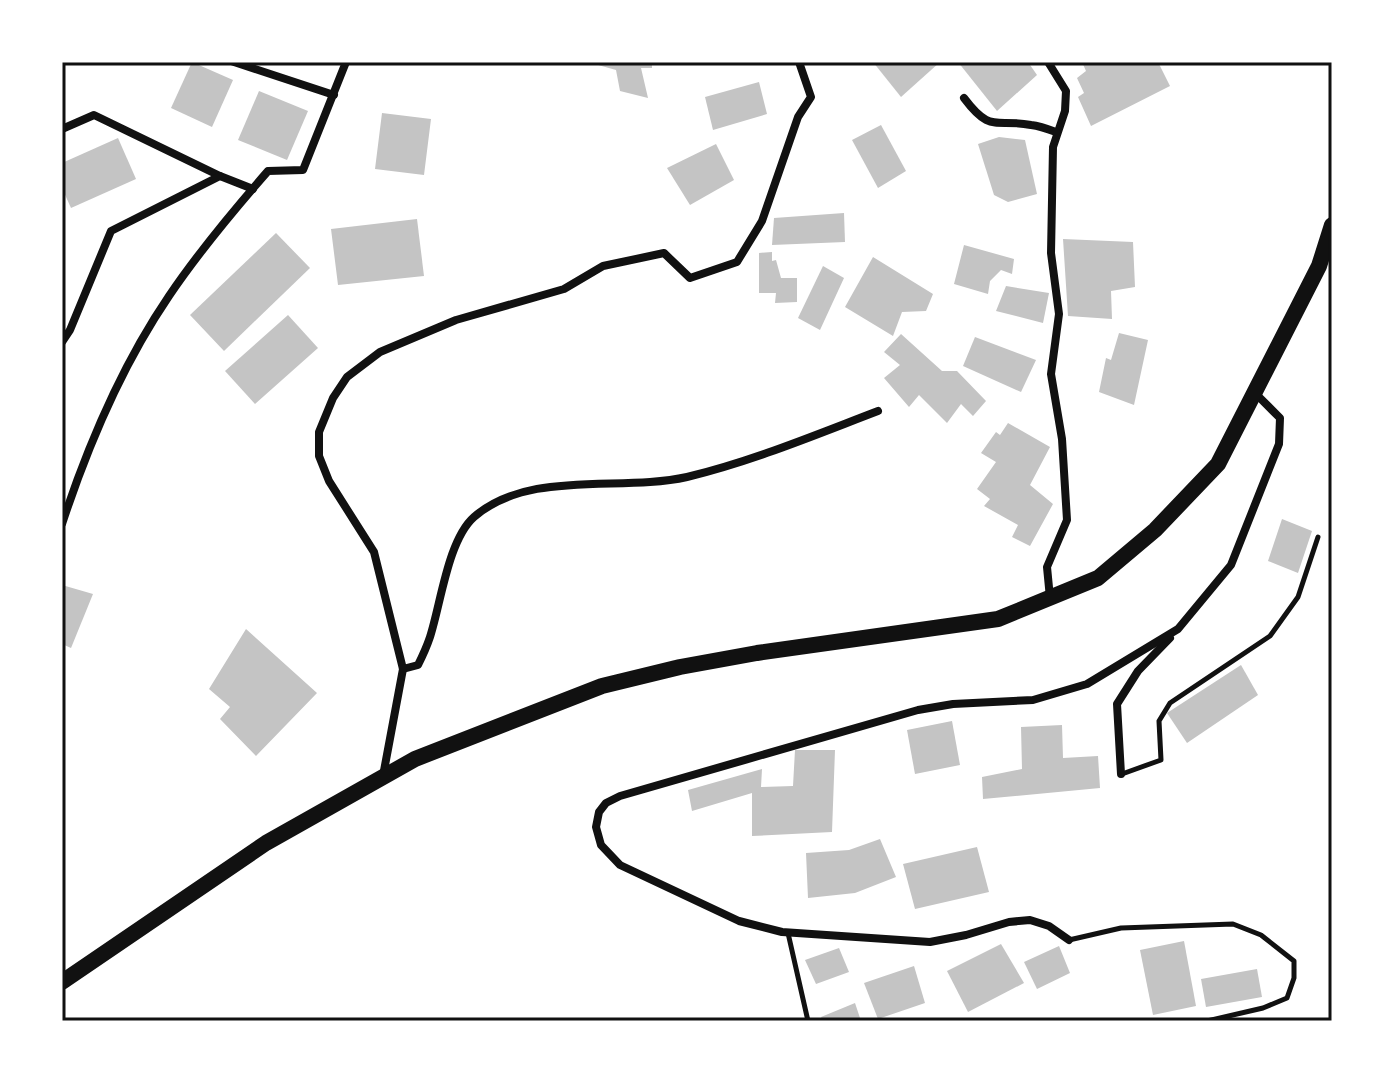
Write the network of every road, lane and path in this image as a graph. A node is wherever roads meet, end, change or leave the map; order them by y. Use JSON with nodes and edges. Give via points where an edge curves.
{"nodes":[{"id":1,"x":234,"y":62,"type":"edge"},
{"id":2,"x":346,"y":62,"type":"edge"},
{"id":3,"x":799,"y":62,"type":"edge"},
{"id":4,"x":1048,"y":62,"type":"edge"},
{"id":5,"x":334,"y":95,"type":"junction"},
{"id":6,"x":964,"y":98,"type":"dead end"},
{"id":7,"x":62,"y":129,"type":"edge"},
{"id":8,"x":1056,"y":132,"type":"junction"},
{"id":9,"x":220,"y":176,"type":"junction"},
{"id":10,"x":253,"y":189,"type":"junction"},
{"id":11,"x":1332,"y":225,"type":"edge"},
{"id":12,"x":62,"y":342,"type":"edge"},
{"id":13,"x":1254,"y":392,"type":"junction"},
{"id":14,"x":878,"y":411,"type":"dead end"},
{"id":15,"x":62,"y":524,"type":"edge"},
{"id":16,"x":1318,"y":537,"type":"dead end"},
{"id":17,"x":1050,"y":599,"type":"junction"},
{"id":18,"x":1178,"y":629,"type":"junction"},
{"id":19,"x":403,"y":669,"type":"junction"},
{"id":20,"x":1121,"y":774,"type":"joint"},
{"id":21,"x":383,"y":777,"type":"junction"},
{"id":22,"x":788,"y":933,"type":"junction"},
{"id":23,"x":1069,"y":940,"type":"joint"},
{"id":24,"x":62,"y":982,"type":"edge"},
{"id":25,"x":808,"y":1021,"type":"edge"},
{"id":26,"x":1207,"y":1021,"type":"edge"}],
"edges":[{"from":1,"to":5,"type":"street"},
{"from":2,"to":5,"type":"street"},
{"from":3,"to":19,"type":"street","via":[[811,97],[798,117],[762,221],[737,262],[690,278],[664,253],[603,266],[564,289],[456,320],[380,352],[347,377],[333,398],[319,432],[319,456],[374,552]]},
{"from":4,"to":8,"type":"street","via":[[1066,91]]},
{"from":5,"to":10,"type":"street","via":[[303,170],[268,171]]},
{"from":6,"to":8,"type":"street","via":[[989,123],[1030,124]]},
{"from":7,"to":9,"type":"street","via":[[94,115]]},
{"from":8,"to":17,"type":"street","via":[[1051,253],[1059,314],[1051,374],[1067,520],[1047,567]]},
{"from":9,"to":10,"type":"street"},
{"from":9,"to":12,"type":"street","via":[[111,231]]},
{"from":10,"to":15,"type":"street","via":[[168,297],[124,373],[80,468]]},
{"from":11,"to":13,"type":"main road","via":[[1319,266]]},
{"from":13,"to":17,"type":"main road","via":[[1218,464],[1155,530],[1098,578]]},
{"from":13,"to":18,"type":"street","via":[[1280,418],[1279,444],[1231,565]]},
{"from":14,"to":19,"type":"street","via":[[747,461],[682,478],[535,489],[499,500],[473,518],[458,540],[429,640],[418,665]]},
{"from":16,"to":20,"type":"lane","via":[[1298,597],[1270,636],[1170,703],[1159,721],[1161,760]]},
{"from":17,"to":21,"type":"main road","via":[[998,619],[757,653],[602,686],[415,759]]},
{"from":18,"to":20,"type":"street","via":[[1138,671],[1117,704]]},
{"from":18,"to":22,"type":"street","via":[[1087,684],[1033,700],[918,710],[620,796],[599,812],[601,845],[620,865],[739,921]]},
{"from":19,"to":21,"type":"street"},
{"from":21,"to":24,"type":"main road","via":[[266,843]]},
{"from":22,"to":23,"type":"street","via":[[930,942],[1030,920]]},
{"from":22,"to":25,"type":"lane"},
{"from":23,"to":26,"type":"lane","via":[[1121,928],[1233,924],[1261,935],[1294,961],[1287,998]]}]}
